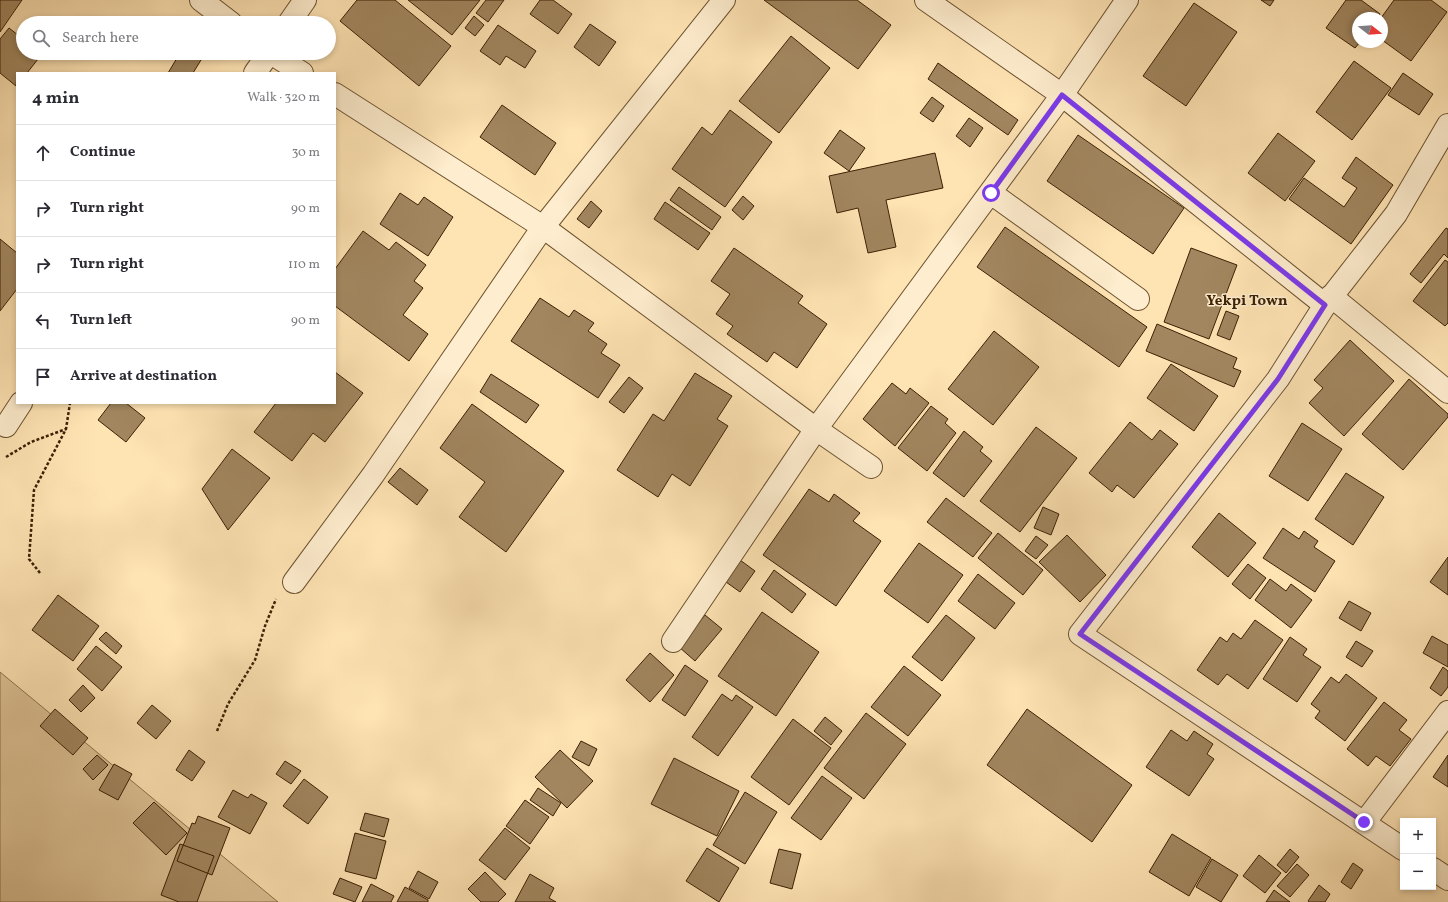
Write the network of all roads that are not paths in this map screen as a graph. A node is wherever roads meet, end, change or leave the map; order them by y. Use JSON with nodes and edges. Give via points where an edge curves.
{"nodes":[{"id":1,"x":201,"y":0,"type":"edge"},
{"id":2,"x":305,"y":0,"type":"edge"},
{"id":3,"x":724,"y":0,"type":"edge"},
{"id":4,"x":926,"y":0,"type":"edge"},
{"id":5,"x":1127,"y":0,"type":"edge"},
{"id":6,"x":222,"y":16,"type":"edge"},
{"id":7,"x":294,"y":16,"type":"edge"},
{"id":8,"x":265,"y":60,"type":"edge"},
{"id":9,"x":281,"y":60,"type":"edge"},
{"id":10,"x":256,"y":72,"type":"edge"},
{"id":11,"x":300,"y":72,"type":"edge"},
{"id":12,"x":336,"y":95,"type":"edge"},
{"id":13,"x":1062,"y":95,"type":"junction"},
{"id":14,"x":1448,"y":125,"type":"edge"},
{"id":15,"x":991,"y":193,"type":"junction"},
{"id":16,"x":543,"y":227,"type":"junction"},
{"id":17,"x":1138,"y":299,"type":"dead end"},
{"id":18,"x":1328,"y":300,"type":"junction"},
{"id":19,"x":1448,"y":392,"type":"edge"},
{"id":20,"x":20,"y":404,"type":"edge"},
{"id":21,"x":6,"y":426,"type":"dead end"},
{"id":22,"x":816,"y":428,"type":"junction"},
{"id":23,"x":871,"y":467,"type":"dead end"},
{"id":24,"x":294,"y":582,"type":"dead end"},
{"id":25,"x":673,"y":641,"type":"dead end"},
{"id":26,"x":1448,"y":712,"type":"edge"},
{"id":27,"x":1364,"y":822,"type":"junction"},
{"id":28,"x":1400,"y":847,"type":"edge"},
{"id":29,"x":1436,"y":871,"type":"edge"},
{"id":30,"x":1448,"y":879,"type":"edge"}],
"edges":[{"from":1,"to":6,"type":"street"},
{"from":2,"to":7,"type":"street"},
{"from":3,"to":16,"type":"street"},
{"from":4,"to":13,"type":"street"},
{"from":5,"to":13,"type":"street"},
{"from":8,"to":10,"type":"street"},
{"from":9,"to":11,"type":"street"},
{"from":12,"to":16,"type":"street"},
{"from":13,"to":15,"type":"street"},
{"from":13,"to":18,"type":"street"},
{"from":14,"to":18,"type":"street","via":[[1396,214]]},
{"from":15,"to":17,"type":"street"},
{"from":15,"to":22,"type":"street"},
{"from":16,"to":22,"type":"street"},
{"from":16,"to":24,"type":"street","via":[[373,475]]},
{"from":18,"to":19,"type":"street"},
{"from":18,"to":27,"type":"street","via":[[1278,379],[1080,634]]},
{"from":20,"to":21,"type":"street"},
{"from":22,"to":23,"type":"street"},
{"from":22,"to":25,"type":"street"},
{"from":26,"to":27,"type":"street"},
{"from":27,"to":28,"type":"street"},
{"from":29,"to":30,"type":"street"}]}
